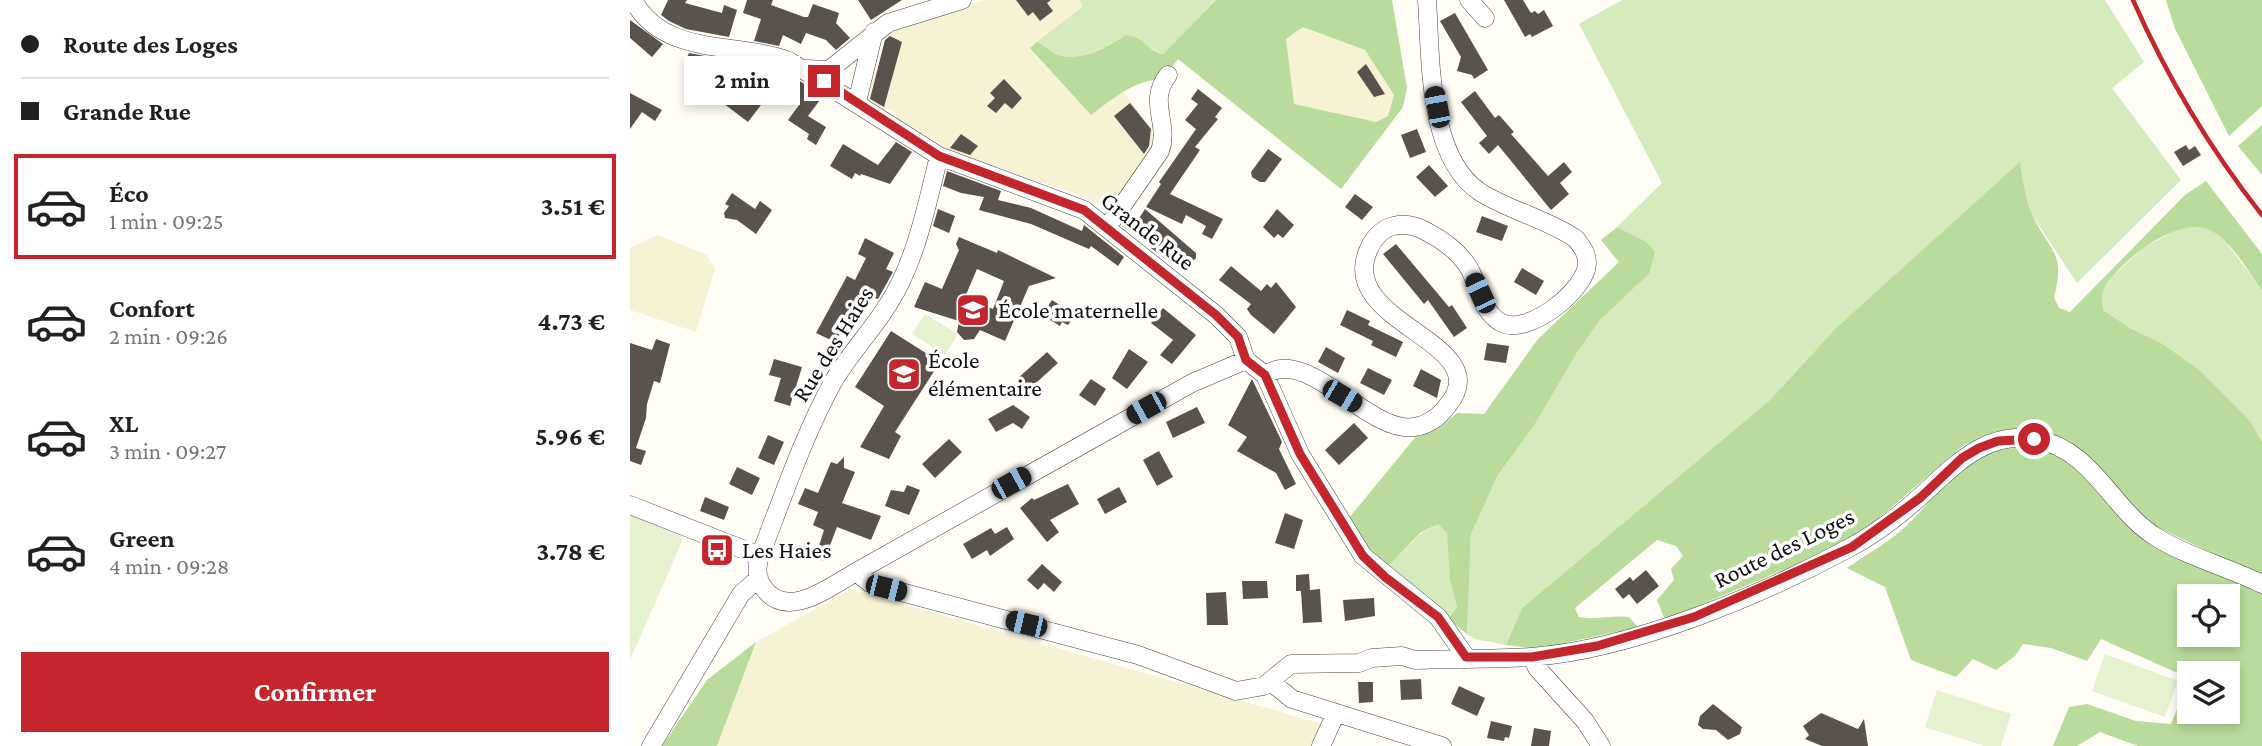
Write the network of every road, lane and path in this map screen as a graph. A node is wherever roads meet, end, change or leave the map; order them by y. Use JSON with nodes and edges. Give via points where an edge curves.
{"nodes":[{"id":1,"x":633,"y":0,"type":"edge"},
{"id":2,"x":962,"y":0,"type":"edge"},
{"id":3,"x":1427,"y":0,"type":"edge"},
{"id":4,"x":1469,"y":0,"type":"edge"},
{"id":5,"x":1485,"y":18,"type":"dead end"},
{"id":6,"x":874,"y":32,"type":"junction"},
{"id":7,"x":806,"y":69,"type":"junction"},
{"id":8,"x":1168,"y":75,"type":"dead end"},
{"id":9,"x":857,"y":102,"type":"junction"},
{"id":10,"x":939,"y":156,"type":"junction"},
{"id":11,"x":1113,"y":222,"type":"junction"},
{"id":12,"x":1246,"y":360,"type":"junction"},
{"id":13,"x":1265,"y":375,"type":"junction"},
{"id":14,"x":630,"y":505,"type":"edge"},
{"id":15,"x":760,"y":556,"type":"junction"},
{"id":16,"x":856,"y":572,"type":"junction"},
{"id":17,"x":759,"y":578,"type":"junction"},
{"id":18,"x":2262,"y":584,"type":"edge"},
{"id":19,"x":1466,"y":657,"type":"junction"},
{"id":20,"x":1532,"y":657,"type":"junction"},
{"id":21,"x":1271,"y":682,"type":"junction"},
{"id":22,"x":1335,"y":715,"type":"junction"},
{"id":23,"x":651,"y":746,"type":"edge"},
{"id":24,"x":1321,"y":746,"type":"edge"},
{"id":25,"x":1442,"y":746,"type":"edge"},
{"id":26,"x":1601,"y":746,"type":"edge"}],
"edges":[{"from":1,"to":7,"type":"street","name":"Grande Rue","via":[[653,26],[682,40],[769,54]]},
{"from":2,"to":6,"type":"street","via":[[888,23]]},
{"from":3,"to":13,"type":"street","via":[[1433,89],[1450,156],[1477,190],[1576,239],[1585,250],[1586,272],[1541,318],[1520,325],[1501,323],[1488,311],[1457,251],[1418,227],[1393,226],[1374,239],[1367,253],[1365,279],[1386,312],[1440,348],[1453,363],[1454,394],[1438,418],[1411,428],[1382,418],[1303,373],[1278,368]]},
{"from":4,"to":5,"type":"street"},
{"from":6,"to":7,"type":"street","via":[[829,71]]},
{"from":6,"to":9,"type":"street"},
{"from":7,"to":9,"type":"street","name":"Grande Rue"},
{"from":8,"to":11,"type":"street","via":[[1158,93],[1161,147]]},
{"from":9,"to":10,"type":"street","name":"Grande Rue"},
{"from":10,"to":11,"type":"street","name":"Grande Rue"},
{"from":10,"to":15,"type":"street","name":"Rue des Haies","via":[[918,232],[890,302],[833,384],[809,431]]},
{"from":11,"to":12,"type":"street","name":"Grande Rue","via":[[1238,337]]},
{"from":12,"to":13,"type":"street","name":"Grande Rue"},
{"from":12,"to":16,"type":"street","via":[[1192,383]]},
{"from":13,"to":19,"type":"street","name":"Grande Rue","via":[[1300,454],[1363,556],[1438,617]]},
{"from":14,"to":15,"type":"street"},
{"from":15,"to":17,"type":"street","name":"Rue des Haies"},
{"from":16,"to":17,"type":"street","via":[[790,603],[772,597]]},
{"from":16,"to":21,"type":"street","via":[[870,583],[1138,655],[1222,688],[1251,690]]},
{"from":17,"to":23,"type":"street","via":[[741,594]]},
{"from":18,"to":20,"type":"street","name":"Route des Loges","via":[[2157,538],[2138,524],[2092,469],[2068,453],[2034,439],[1998,441],[1962,458],[1888,522],[1818,564],[1645,634]]},
{"from":19,"to":20,"type":"street","name":"Route des Loges"},
{"from":19,"to":21,"type":"street","name":"Route des Loges","via":[[1415,660],[1402,656],[1359,663],[1291,664]]},
{"from":20,"to":26,"type":"street"},
{"from":21,"to":22,"type":"street","via":[[1292,699]]},
{"from":22,"to":24,"type":"street"},
{"from":22,"to":25,"type":"street"}]}
